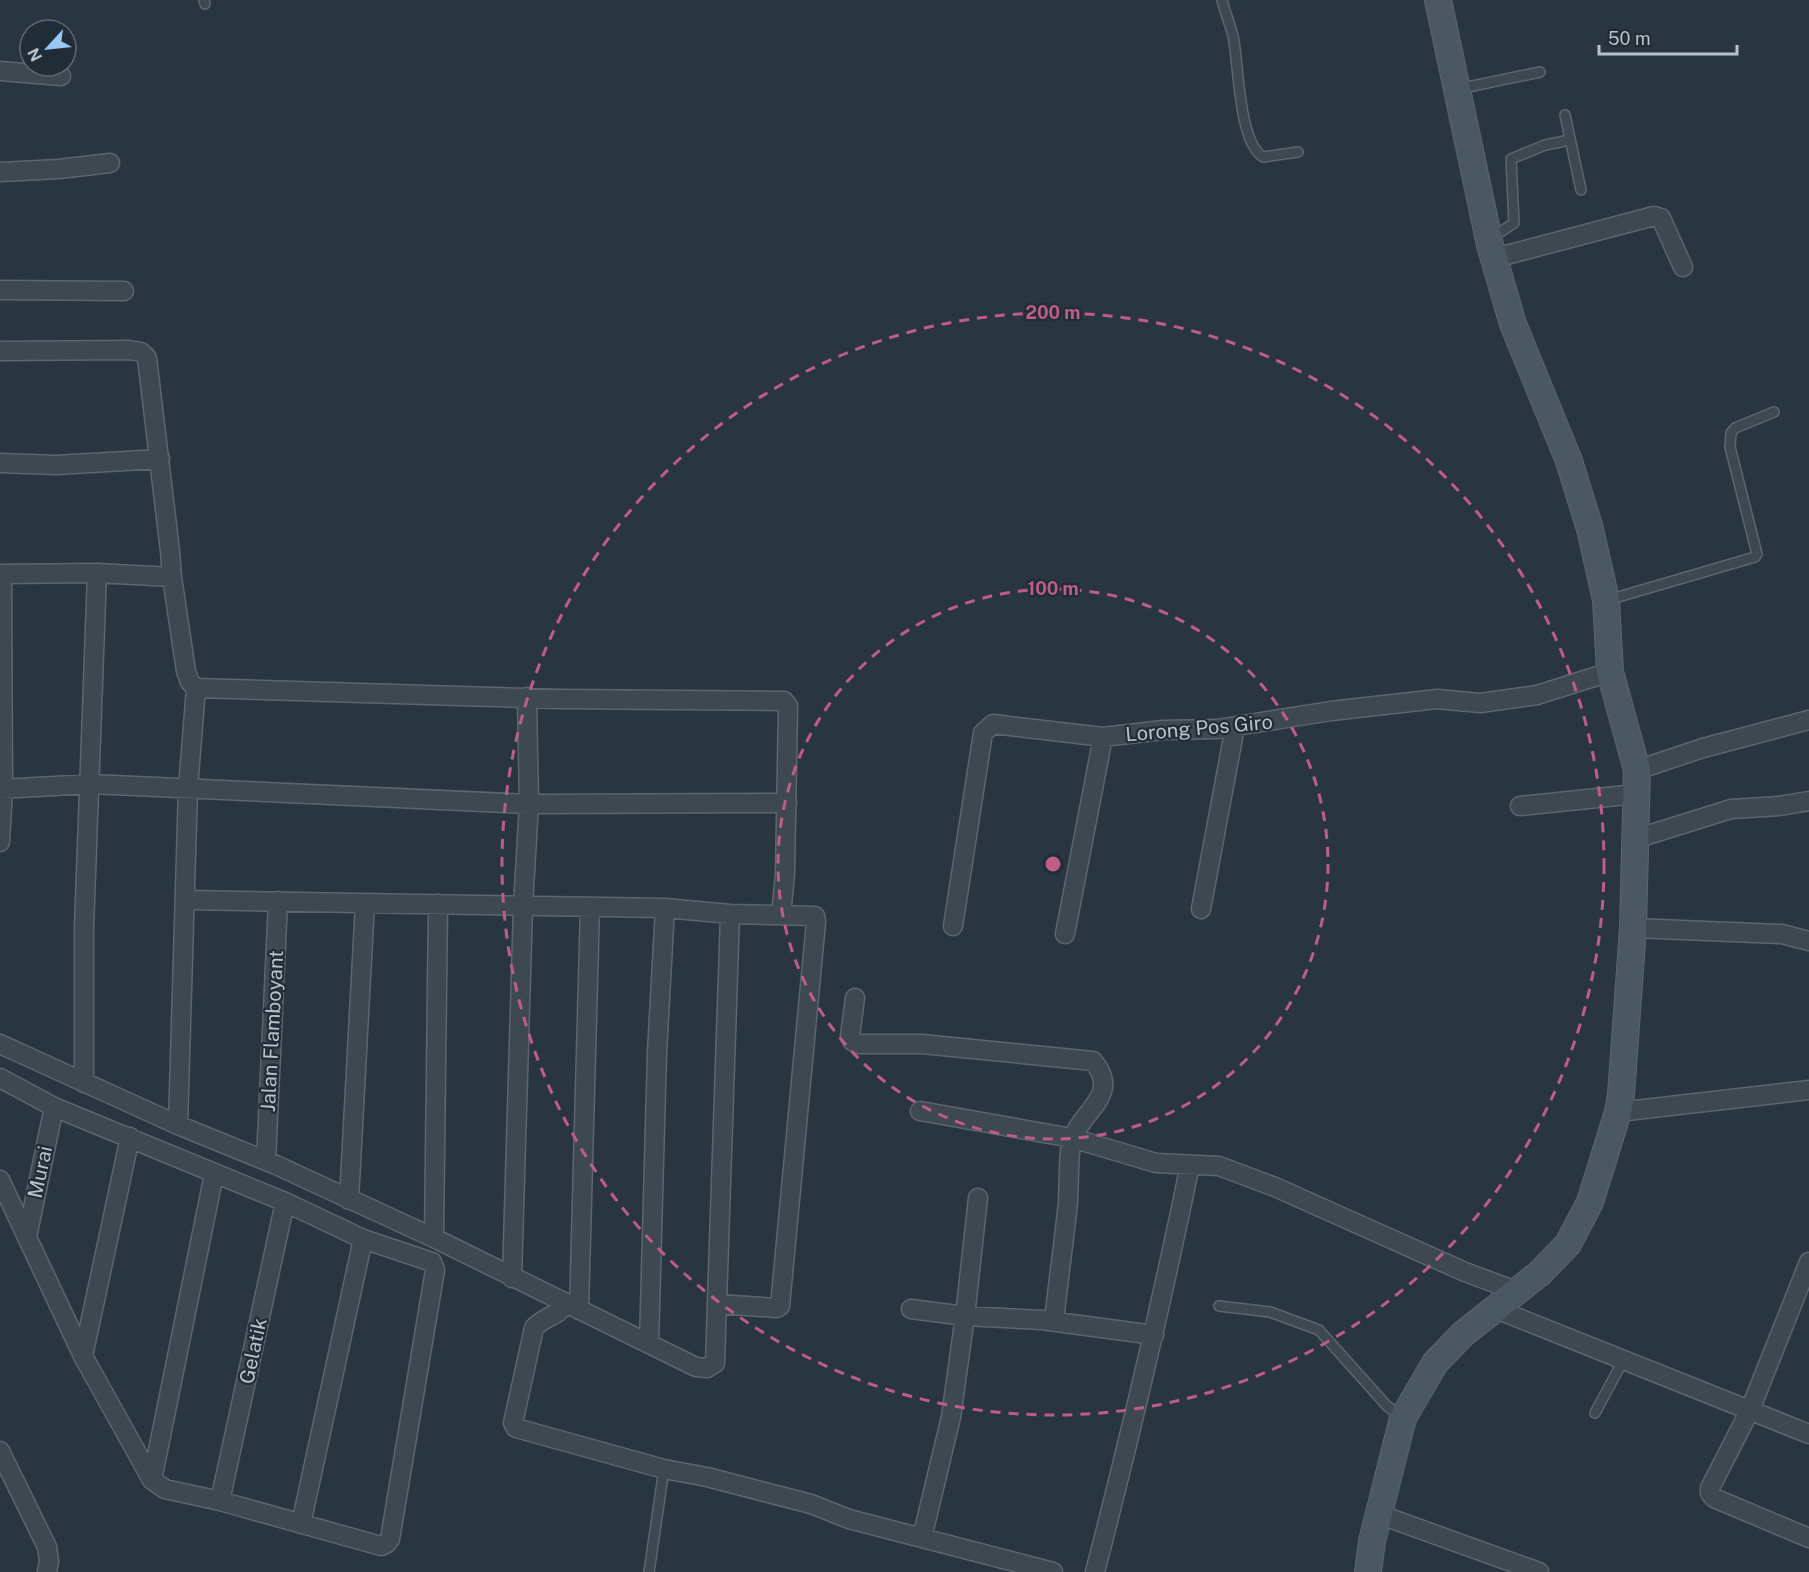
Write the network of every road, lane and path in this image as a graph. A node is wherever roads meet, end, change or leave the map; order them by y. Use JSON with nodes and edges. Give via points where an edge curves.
{"nodes":[{"id":1,"x":1222,"y":0,"type":"edge"},
{"id":2,"x":1438,"y":0,"type":"edge"},
{"id":3,"x":0,"y":71,"type":"edge"},
{"id":4,"x":18,"y":72,"type":"edge"},
{"id":5,"x":1540,"y":72,"type":"dead end"},
{"id":6,"x":1456,"y":90,"type":"junction"},
{"id":7,"x":1565,"y":115,"type":"dead end"},
{"id":8,"x":1570,"y":140,"type":"junction"},
{"id":9,"x":1298,"y":153,"type":"dead end"},
{"id":10,"x":110,"y":163,"type":"dead end"},
{"id":11,"x":0,"y":172,"type":"edge"},
{"id":12,"x":1581,"y":190,"type":"dead end"},
{"id":13,"x":1492,"y":248,"type":"junction"},
{"id":14,"x":1683,"y":267,"type":"dead end"},
{"id":15,"x":0,"y":290,"type":"edge"},
{"id":16,"x":124,"y":291,"type":"dead end"},
{"id":17,"x":0,"y":351,"type":"edge"},
{"id":18,"x":1774,"y":412,"type":"dead end"},
{"id":19,"x":160,"y":459,"type":"junction"},
{"id":20,"x":0,"y":463,"type":"edge"},
{"id":21,"x":97,"y":573,"type":"junction"},
{"id":22,"x":1,"y":574,"type":"edge"},
{"id":23,"x":172,"y":577,"type":"junction"},
{"id":24,"x":1606,"y":600,"type":"junction"},
{"id":25,"x":1610,"y":672,"type":"junction"},
{"id":26,"x":196,"y":688,"type":"junction"},
{"id":27,"x":527,"y":697,"type":"junction"},
{"id":28,"x":1809,"y":720,"type":"edge"},
{"id":29,"x":1234,"y":727,"type":"junction"},
{"id":30,"x":1103,"y":737,"type":"junction"},
{"id":31,"x":1636,"y":782,"type":"junction"},
{"id":32,"x":90,"y":784,"type":"junction"},
{"id":33,"x":188,"y":788,"type":"junction"},
{"id":34,"x":2,"y":789,"type":"edge"},
{"id":35,"x":1809,"y":801,"type":"edge"},
{"id":36,"x":787,"y":803,"type":"junction"},
{"id":37,"x":529,"y":804,"type":"junction"},
{"id":38,"x":1520,"y":806,"type":"dead end"},
{"id":39,"x":1635,"y":839,"type":"junction"},
{"id":40,"x":0,"y":842,"type":"edge"},
{"id":41,"x":186,"y":900,"type":"junction"},
{"id":42,"x":278,"y":901,"type":"junction"},
{"id":43,"x":364,"y":903,"type":"junction"},
{"id":44,"x":438,"y":904,"type":"junction"},
{"id":45,"x":523,"y":906,"type":"junction"},
{"id":46,"x":590,"y":907,"type":"junction"},
{"id":47,"x":664,"y":908,"type":"junction"},
{"id":48,"x":1201,"y":909,"type":"dead end"},
{"id":49,"x":730,"y":914,"type":"junction"},
{"id":50,"x":782,"y":914,"type":"junction"},
{"id":51,"x":953,"y":926,"type":"dead end"},
{"id":52,"x":1633,"y":927,"type":"junction"},
{"id":53,"x":1065,"y":934,"type":"dead end"},
{"id":54,"x":1809,"y":941,"type":"edge"},
{"id":55,"x":855,"y":998,"type":"dead end"},
{"id":56,"x":0,"y":1044,"type":"edge"},
{"id":57,"x":0,"y":1078,"type":"edge"},
{"id":58,"x":84,"y":1083,"type":"junction"},
{"id":59,"x":1809,"y":1090,"type":"edge"},
{"id":60,"x":54,"y":1107,"type":"junction"},
{"id":61,"x":920,"y":1111,"type":"dead end"},
{"id":62,"x":1618,"y":1112,"type":"junction"},
{"id":63,"x":178,"y":1125,"type":"junction"},
{"id":64,"x":130,"y":1137,"type":"junction"},
{"id":65,"x":1072,"y":1138,"type":"junction"},
{"id":66,"x":266,"y":1161,"type":"junction"},
{"id":67,"x":1190,"y":1165,"type":"junction"},
{"id":68,"x":214,"y":1174,"type":"junction"},
{"id":69,"x":0,"y":1180,"type":"edge"},
{"id":70,"x":978,"y":1198,"type":"dead end"},
{"id":71,"x":349,"y":1200,"type":"junction"},
{"id":72,"x":285,"y":1202,"type":"junction"},
{"id":73,"x":27,"y":1237,"type":"junction"},
{"id":74,"x":434,"y":1238,"type":"junction"},
{"id":75,"x":363,"y":1239,"type":"junction"},
{"id":76,"x":1809,"y":1262,"type":"edge"},
{"id":77,"x":512,"y":1278,"type":"junction"},
{"id":78,"x":1516,"y":1291,"type":"junction"},
{"id":79,"x":1803,"y":1296,"type":"edge"},
{"id":80,"x":717,"y":1304,"type":"junction"},
{"id":81,"x":1220,"y":1306,"type":"dead end"},
{"id":82,"x":573,"y":1307,"type":"junction"},
{"id":83,"x":911,"y":1309,"type":"dead end"},
{"id":84,"x":1496,"y":1309,"type":"junction"},
{"id":85,"x":965,"y":1316,"type":"junction"},
{"id":86,"x":1054,"y":1322,"type":"junction"},
{"id":87,"x":1154,"y":1335,"type":"junction"},
{"id":88,"x":649,"y":1344,"type":"junction"},
{"id":89,"x":83,"y":1356,"type":"junction"},
{"id":90,"x":1624,"y":1359,"type":"junction"},
{"id":91,"x":1750,"y":1410,"type":"junction"},
{"id":92,"x":1595,"y":1413,"type":"dead end"},
{"id":93,"x":1403,"y":1418,"type":"junction"},
{"id":94,"x":1809,"y":1434,"type":"edge"},
{"id":95,"x":0,"y":1451,"type":"edge"},
{"id":96,"x":664,"y":1469,"type":"junction"},
{"id":97,"x":152,"y":1480,"type":"junction"},
{"id":98,"x":220,"y":1501,"type":"junction"},
{"id":99,"x":1378,"y":1514,"type":"junction"},
{"id":100,"x":301,"y":1524,"type":"junction"},
{"id":101,"x":922,"y":1538,"type":"junction"},
{"id":102,"x":1809,"y":1538,"type":"edge"},
{"id":103,"x":47,"y":1572,"type":"edge"},
{"id":104,"x":649,"y":1572,"type":"edge"},
{"id":105,"x":1053,"y":1572,"type":"edge"},
{"id":106,"x":1095,"y":1572,"type":"edge"},
{"id":107,"x":1368,"y":1572,"type":"edge"},
{"id":108,"x":1539,"y":1572,"type":"edge"}],
"edges":[{"from":1,"to":9,"type":"lane","via":[[1233,36],[1245,122],[1253,146],[1263,158]]},
{"from":2,"to":6,"type":"main road"},
{"from":3,"to":4,"type":"street"},
{"from":5,"to":6,"type":"lane"},
{"from":6,"to":13,"type":"main road"},
{"from":7,"to":8,"type":"lane"},
{"from":8,"to":12,"type":"lane"},
{"from":8,"to":13,"type":"lane","via":[[1545,145],[1510,160],[1514,223],[1502,231]]},
{"from":10,"to":11,"type":"street"},
{"from":13,"to":14,"type":"street","via":[[1654,216],[1661,218]]},
{"from":13,"to":24,"type":"main road","via":[[1514,324],[1569,461]]},
{"from":15,"to":16,"type":"street"},
{"from":17,"to":19,"type":"street","via":[[141,352],[149,363]]},
{"from":18,"to":24,"type":"lane","via":[[1734,428],[1731,433],[1730,447],[1755,557]]},
{"from":19,"to":20,"type":"street","via":[[56,465]]},
{"from":19,"to":23,"type":"street"},
{"from":21,"to":22,"type":"street"},
{"from":21,"to":23,"type":"street"},
{"from":21,"to":32,"type":"street"},
{"from":22,"to":34,"type":"street"},
{"from":23,"to":26,"type":"street","via":[[186,671]]},
{"from":24,"to":25,"type":"main road"},
{"from":25,"to":29,"type":"street","name":"Lorong Pos Giro","via":[[1537,695],[1480,703],[1437,699]]},
{"from":25,"to":31,"type":"main road"},
{"from":26,"to":27,"type":"street"},
{"from":26,"to":33,"type":"street"},
{"from":27,"to":36,"type":"street","via":[[784,701],[788,706]]},
{"from":27,"to":37,"type":"street"},
{"from":28,"to":31,"type":"street","via":[[1703,748]]},
{"from":29,"to":30,"type":"street","name":"Lorong Pos Giro"},
{"from":29,"to":48,"type":"street"},
{"from":30,"to":51,"type":"street","name":"Lorong Pos Giro","via":[[989,725],[983,733]]},
{"from":30,"to":53,"type":"street"},
{"from":31,"to":38,"type":"street"},
{"from":31,"to":39,"type":"main road"},
{"from":32,"to":33,"type":"street"},
{"from":32,"to":34,"type":"street"},
{"from":32,"to":58,"type":"street","via":[[84,928]]},
{"from":33,"to":37,"type":"street"},
{"from":33,"to":41,"type":"street"},
{"from":34,"to":40,"type":"street"},
{"from":35,"to":39,"type":"street","via":[[1731,809]]},
{"from":36,"to":37,"type":"street"},
{"from":36,"to":50,"type":"street"},
{"from":37,"to":45,"type":"street"},
{"from":39,"to":52,"type":"main road"},
{"from":41,"to":42,"type":"street"},
{"from":41,"to":63,"type":"street"},
{"from":42,"to":43,"type":"street"},
{"from":42,"to":66,"type":"street","name":"Jalan Flamboyant"},
{"from":43,"to":44,"type":"street"},
{"from":43,"to":71,"type":"street"},
{"from":44,"to":45,"type":"street"},
{"from":44,"to":74,"type":"street"},
{"from":45,"to":46,"type":"street"},
{"from":45,"to":77,"type":"street"},
{"from":46,"to":47,"type":"street"},
{"from":46,"to":82,"type":"street"},
{"from":47,"to":49,"type":"street"},
{"from":47,"to":88,"type":"street"},
{"from":49,"to":50,"type":"street"},
{"from":49,"to":80,"type":"street"},
{"from":50,"to":80,"type":"street","via":[[810,914],[816,922],[780,1306]]},
{"from":52,"to":54,"type":"street","via":[[1782,934]]},
{"from":52,"to":62,"type":"main road"},
{"from":55,"to":65,"type":"street","via":[[850,1036],[859,1044],[922,1044],[1093,1061],[1104,1082],[1100,1098]]},
{"from":56,"to":58,"type":"street"},
{"from":57,"to":60,"type":"street"},
{"from":58,"to":63,"type":"street"},
{"from":59,"to":62,"type":"street"},
{"from":60,"to":64,"type":"street"},
{"from":60,"to":73,"type":"street","name":"Murai"},
{"from":61,"to":65,"type":"street"},
{"from":62,"to":78,"type":"main road","via":[[1590,1202],[1568,1244]]},
{"from":63,"to":66,"type":"street"},
{"from":64,"to":68,"type":"street"},
{"from":64,"to":89,"type":"street"},
{"from":65,"to":67,"type":"street","via":[[1156,1163]]},
{"from":65,"to":86,"type":"street"},
{"from":66,"to":71,"type":"street"},
{"from":67,"to":78,"type":"street","via":[[1220,1166],[1275,1187],[1464,1272]]},
{"from":67,"to":87,"type":"street"},
{"from":68,"to":72,"type":"street"},
{"from":68,"to":97,"type":"street"},
{"from":69,"to":73,"type":"street"},
{"from":70,"to":85,"type":"street"},
{"from":71,"to":74,"type":"street"},
{"from":72,"to":75,"type":"street"},
{"from":72,"to":98,"type":"street","name":"Gelatik"},
{"from":73,"to":89,"type":"street"},
{"from":74,"to":77,"type":"street"},
{"from":75,"to":100,"type":"street"},
{"from":75,"to":100,"type":"street","via":[[429,1260],[435,1270],[390,1539],[381,1546]]},
{"from":76,"to":79,"type":"street"},
{"from":77,"to":82,"type":"street"},
{"from":78,"to":84,"type":"main road"},
{"from":79,"to":91,"type":"street"},
{"from":80,"to":88,"type":"street","via":[[716,1363],[711,1367],[696,1367]]},
{"from":81,"to":93,"type":"lane","via":[[1270,1312],[1319,1330]]},
{"from":82,"to":88,"type":"street"},
{"from":82,"to":96,"type":"street","via":[[540,1321],[534,1328],[513,1425]]},
{"from":83,"to":85,"type":"street"},
{"from":84,"to":90,"type":"street"},
{"from":84,"to":93,"type":"main road","via":[[1463,1334],[1435,1363]]},
{"from":85,"to":86,"type":"street"},
{"from":85,"to":101,"type":"street","via":[[951,1417]]},
{"from":86,"to":87,"type":"street"},
{"from":87,"to":106,"type":"street"},
{"from":89,"to":97,"type":"street"},
{"from":90,"to":91,"type":"street"},
{"from":90,"to":92,"type":"lane"},
{"from":91,"to":94,"type":"street"},
{"from":91,"to":102,"type":"street","via":[[1710,1493]]},
{"from":93,"to":99,"type":"main road"},
{"from":95,"to":103,"type":"street","via":[[47,1547]]},
{"from":96,"to":101,"type":"street","via":[[811,1504],[849,1519]]},
{"from":96,"to":104,"type":"lane"},
{"from":97,"to":98,"type":"street","via":[[165,1489]]},
{"from":98,"to":100,"type":"street"},
{"from":99,"to":107,"type":"main road"},
{"from":99,"to":108,"type":"street"},
{"from":101,"to":105,"type":"street"}]}
